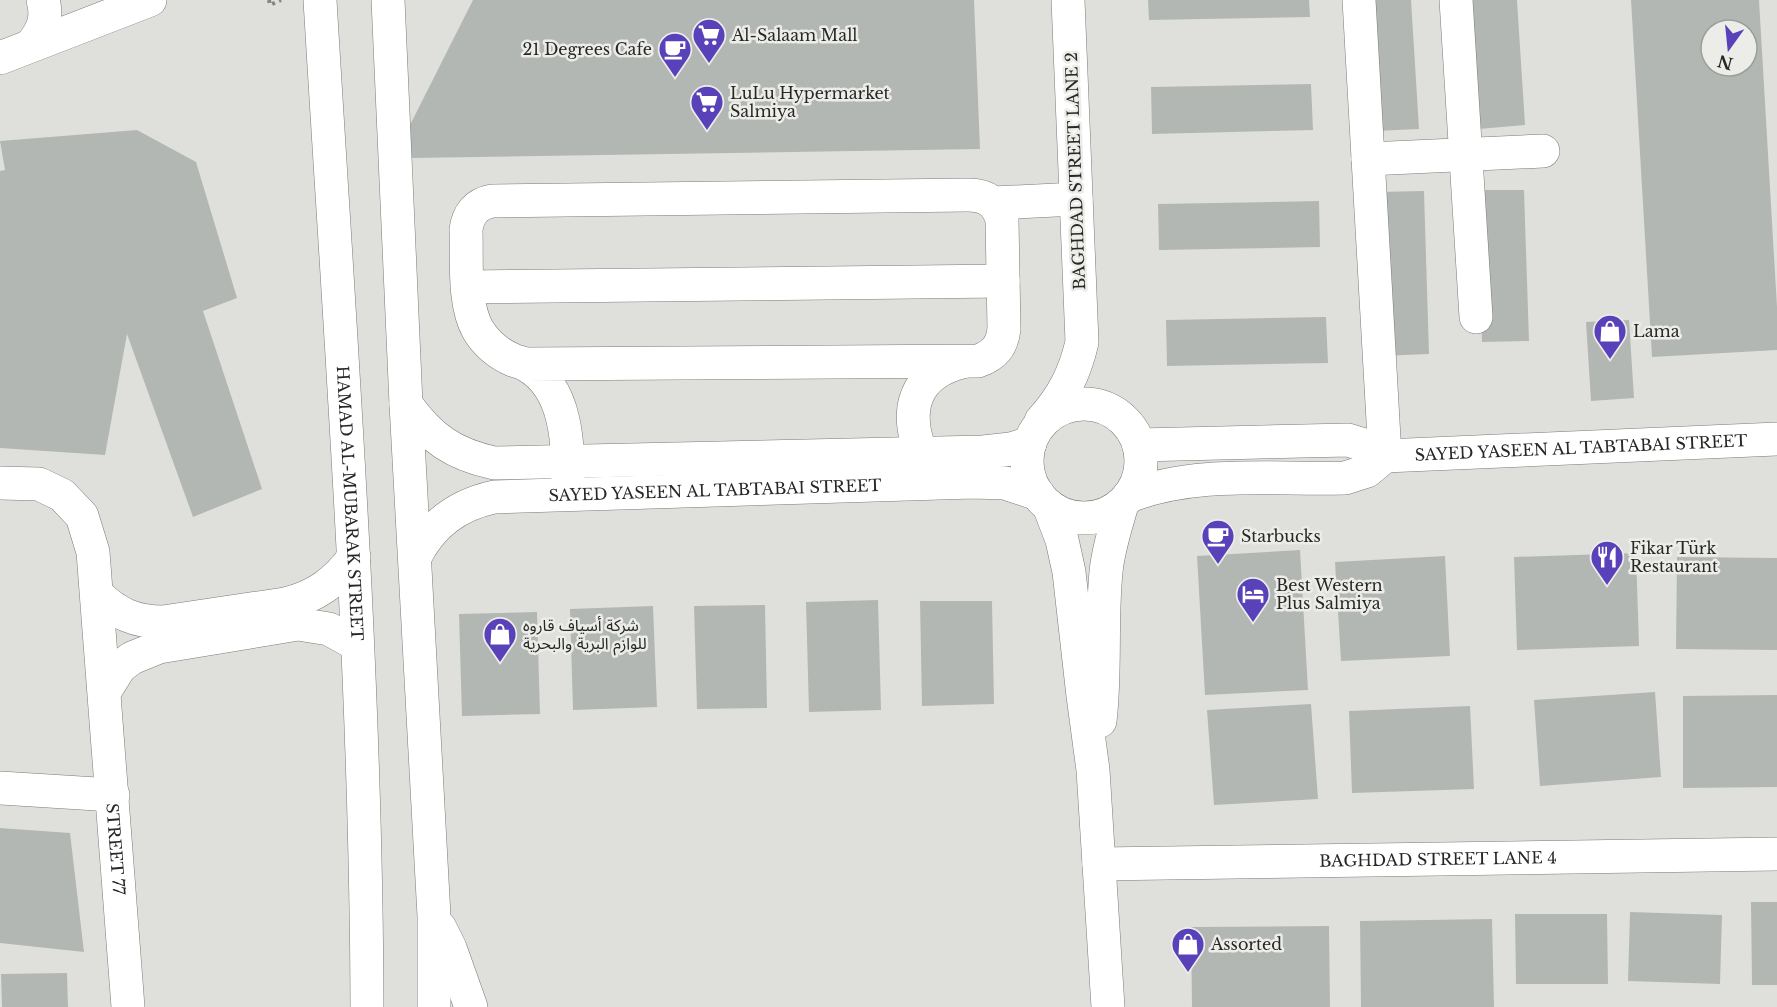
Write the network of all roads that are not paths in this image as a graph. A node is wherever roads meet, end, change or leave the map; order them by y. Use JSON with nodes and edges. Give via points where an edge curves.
{"nodes":[{"id":1,"x":43,"y":0,"type":"edge"},
{"id":2,"x":150,"y":0,"type":"edge"},
{"id":3,"x":320,"y":0,"type":"edge"},
{"id":4,"x":388,"y":0,"type":"edge"},
{"id":5,"x":1068,"y":0,"type":"edge"},
{"id":6,"x":1359,"y":0,"type":"edge"},
{"id":7,"x":1456,"y":0,"type":"edge"},
{"id":8,"x":32,"y":45,"type":"junction"},
{"id":9,"x":0,"y":58,"type":"edge"},
{"id":10,"x":1543,"y":151,"type":"dead end"},
{"id":11,"x":1466,"y":154,"type":"junction"},
{"id":12,"x":1368,"y":159,"type":"junction"},
{"id":13,"x":1076,"y":199,"type":"junction"},
{"id":14,"x":994,"y":203,"type":"junction"},
{"id":15,"x":1003,"y":281,"type":"junction"},
{"id":16,"x":468,"y":287,"type":"junction"},
{"id":17,"x":1476,"y":317,"type":"dead end"},
{"id":18,"x":1082,"y":342,"type":"junction"},
{"id":19,"x":964,"y":361,"type":"junction"},
{"id":20,"x":526,"y":364,"type":"junction"},
{"id":21,"x":406,"y":404,"type":"junction"},
{"id":22,"x":1113,"y":412,"type":"junction"},
{"id":23,"x":1036,"y":432,"type":"junction"},
{"id":24,"x":1777,"y":439,"type":"edge"},
{"id":25,"x":1139,"y":446,"type":"junction"},
{"id":26,"x":921,"y":453,"type":"junction"},
{"id":27,"x":1385,"y":456,"type":"junction"},
{"id":28,"x":568,"y":460,"type":"junction"},
{"id":29,"x":0,"y":483,"type":"edge"},
{"id":30,"x":568,"y":494,"type":"junction"},
{"id":31,"x":1044,"y":500,"type":"junction"},
{"id":32,"x":1126,"y":500,"type":"junction"},
{"id":33,"x":354,"y":557,"type":"junction"},
{"id":34,"x":415,"y":557,"type":"junction"},
{"id":35,"x":98,"y":596,"type":"junction"},
{"id":36,"x":356,"y":644,"type":"junction"},
{"id":37,"x":105,"y":691,"type":"junction"},
{"id":38,"x":1094,"y":770,"type":"junction"},
{"id":39,"x":0,"y":789,"type":"edge"},
{"id":40,"x":113,"y":795,"type":"junction"},
{"id":41,"x":1777,"y":854,"type":"edge"},
{"id":42,"x":1099,"y":864,"type":"junction"},
{"id":43,"x":435,"y":916,"type":"junction"},
{"id":44,"x":128,"y":1007,"type":"edge"},
{"id":45,"x":367,"y":1007,"type":"edge"},
{"id":46,"x":435,"y":1007,"type":"edge"},
{"id":47,"x":471,"y":1007,"type":"edge"},
{"id":48,"x":1108,"y":1007,"type":"edge"}],
"edges":[{"from":1,"to":8,"type":"street","via":[[44,25]]},
{"from":2,"to":8,"type":"street"},
{"from":3,"to":33,"type":"street","name":"HAMAD AL-MUBARAK STREET"},
{"from":4,"to":21,"type":"street"},
{"from":5,"to":13,"type":"street","name":"BAGHDAD STREET LANE 2"},
{"from":6,"to":12,"type":"street"},
{"from":7,"to":11,"type":"street"},
{"from":8,"to":9,"type":"street"},
{"from":10,"to":11,"type":"street"},
{"from":11,"to":12,"type":"street"},
{"from":11,"to":17,"type":"street"},
{"from":12,"to":27,"type":"street"},
{"from":13,"to":14,"type":"street"},
{"from":13,"to":18,"type":"street","name":"BAGHDAD STREET LANE 2"},
{"from":14,"to":15,"type":"street","via":[[1002,220]]},
{"from":14,"to":16,"type":"street","via":[[977,195],[492,201],[476,207],[467,221]]},
{"from":15,"to":16,"type":"street"},
{"from":15,"to":19,"type":"street","via":[[1003,340],[989,357]]},
{"from":16,"to":20,"type":"street","via":[[478,330],[499,352]]},
{"from":18,"to":22,"type":"street","name":"BAGHDAD STREET LANE 2"},
{"from":18,"to":23,"type":"street","name":"BAGHDAD STREET LANE 2","via":[[1068,385]]},
{"from":19,"to":20,"type":"street"},
{"from":19,"to":26,"type":"street","via":[[945,366],[928,378],[917,395],[912,414]]},
{"from":20,"to":28,"type":"street","via":[[556,399]]},
{"from":21,"to":28,"type":"street","name":"SAYED YASEEN AL TABTABAI STREET","via":[[434,437],[473,458],[516,464]]},
{"from":21,"to":34,"type":"street"},
{"from":22,"to":23,"type":"street","via":[[1083,404],[1068,407]]},
{"from":22,"to":25,"type":"street","via":[[1125,421]]},
{"from":23,"to":26,"type":"street","name":"SAYED YASEEN AL TABTABAI STREET","via":[[997,451]]},
{"from":23,"to":31,"type":"street","via":[[1028,470]]},
{"from":24,"to":27,"type":"street","name":"SAYED YASEEN AL TABTABAI STREET"},
{"from":25,"to":27,"type":"street","name":"SAYED YASEEN AL TABTABAI STREET","via":[[1348,440]]},
{"from":25,"to":32,"type":"street","via":[[1138,481]]},
{"from":26,"to":28,"type":"street","name":"SAYED YASEEN AL TABTABAI STREET"},
{"from":27,"to":32,"type":"street","via":[[1366,471],[1345,478],[1194,480],[1153,487]]},
{"from":28,"to":30,"type":"street"},
{"from":29,"to":35,"type":"street","name":"STREET 77","via":[[39,484],[62,495],[82,516],[93,552]]},
{"from":30,"to":31,"type":"street","name":"SAYED YASEEN AL TABTABAI STREET","via":[[973,482],[1005,483]]},
{"from":30,"to":34,"type":"street","name":"SAYED YASEEN AL TABTABAI STREET","via":[[494,497],[466,505],[431,531]]},
{"from":31,"to":32,"type":"street","via":[[1062,514],[1077,518],[1101,515]]},
{"from":31,"to":38,"type":"street","via":[[1062,540],[1069,572]]},
{"from":32,"to":38,"type":"street","via":[[1111,542],[1106,572],[1104,691]]},
{"from":33,"to":35,"type":"street","via":[[324,588],[285,604],[148,622],[120,614]]},
{"from":33,"to":36,"type":"street","name":"HAMAD AL-MUBARAK STREET"},
{"from":34,"to":43,"type":"street"},
{"from":35,"to":37,"type":"street","name":"STREET 77"},
{"from":36,"to":37,"type":"street","via":[[329,629],[298,624],[159,647],[120,667]]},
{"from":36,"to":45,"type":"street","name":"HAMAD AL-MUBARAK STREET"},
{"from":37,"to":40,"type":"street","name":"STREET 77"},
{"from":38,"to":42,"type":"street"},
{"from":39,"to":40,"type":"street"},
{"from":40,"to":44,"type":"street","name":"STREET 77"},
{"from":41,"to":42,"type":"street","name":"BAGHDAD STREET LANE 4"},
{"from":42,"to":48,"type":"street"},
{"from":43,"to":46,"type":"street"},
{"from":43,"to":47,"type":"street"}]}
